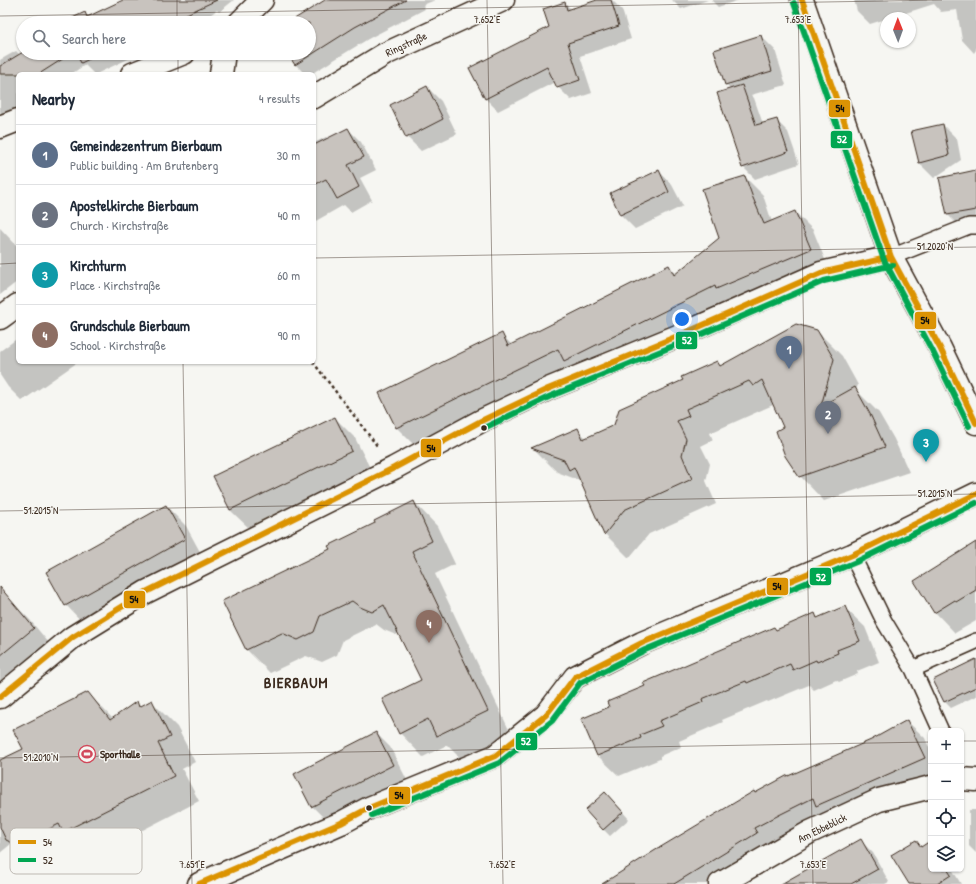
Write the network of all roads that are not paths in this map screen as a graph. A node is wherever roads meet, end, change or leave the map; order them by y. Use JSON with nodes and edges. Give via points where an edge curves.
{"nodes":[{"id":1,"x":262,"y":0,"type":"edge"},
{"id":2,"x":503,"y":0,"type":"edge"},
{"id":3,"x":802,"y":0,"type":"edge"},
{"id":4,"x":246,"y":16,"type":"edge"},
{"id":5,"x":167,"y":60,"type":"edge"},
{"id":6,"x":223,"y":60,"type":"edge"},
{"id":7,"x":137,"y":72,"type":"edge"},
{"id":8,"x":221,"y":72,"type":"edge"},
{"id":9,"x":316,"y":96,"type":"edge"},
{"id":10,"x":16,"y":121,"type":"edge"},
{"id":11,"x":0,"y":127,"type":"edge"},
{"id":12,"x":976,"y":226,"type":"edge"},
{"id":13,"x":891,"y":257,"type":"junction"},
{"id":14,"x":16,"y":306,"type":"edge"},
{"id":15,"x":0,"y":318,"type":"edge"},
{"id":16,"x":976,"y":423,"type":"edge"},
{"id":17,"x":976,"y":494,"type":"edge"},
{"id":18,"x":852,"y":555,"type":"junction"},
{"id":19,"x":976,"y":641,"type":"edge"},
{"id":20,"x":914,"y":669,"type":"junction"},
{"id":21,"x":0,"y":698,"type":"edge"},
{"id":22,"x":940,"y":728,"type":"edge"},
{"id":23,"x":928,"y":788,"type":"edge"},
{"id":24,"x":199,"y":884,"type":"edge"},
{"id":25,"x":720,"y":884,"type":"edge"}],
"edges":[{"from":1,"to":4,"type":"street"},
{"from":2,"to":9,"type":"street","name":"Ringstraße","via":[[385,54]]},
{"from":3,"to":13,"type":"street"},
{"from":5,"to":7,"type":"street"},
{"from":6,"to":8,"type":"street"},
{"from":10,"to":11,"type":"street"},
{"from":12,"to":13,"type":"lane","via":[[969,226]]},
{"from":13,"to":16,"type":"street","via":[[940,348]]},
{"from":13,"to":21,"type":"street","via":[[820,272],[685,333],[548,388],[481,421],[394,468],[146,592],[73,637]]},
{"from":14,"to":15,"type":"street"},
{"from":17,"to":18,"type":"street"},
{"from":18,"to":20,"type":"lane","via":[[884,621]]},
{"from":18,"to":24,"type":"street","via":[[642,643],[575,677],[546,715],[495,756],[369,808],[341,823]]},
{"from":19,"to":20,"type":"lane"},
{"from":20,"to":22,"type":"lane"},
{"from":23,"to":25,"type":"street","name":"Am Ebbeblick","via":[[879,800],[810,832]]}]}
